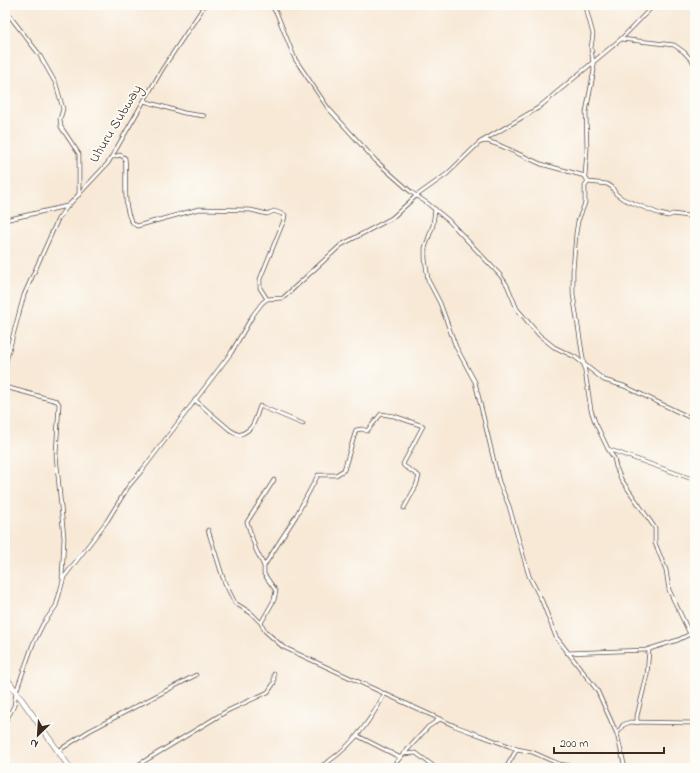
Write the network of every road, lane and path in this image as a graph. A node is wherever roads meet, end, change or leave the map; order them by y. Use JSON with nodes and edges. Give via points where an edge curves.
{"nodes":[{"id":1,"x":205,"y":5,"type":"edge"},
{"id":2,"x":271,"y":5,"type":"edge"},
{"id":3,"x":587,"y":5,"type":"edge"},
{"id":4,"x":654,"y":5,"type":"edge"},
{"id":5,"x":5,"y":10,"type":"edge"},
{"id":6,"x":621,"y":39,"type":"junction"},
{"id":7,"x":592,"y":63,"type":"junction"},
{"id":8,"x":695,"y":64,"type":"edge"},
{"id":9,"x":144,"y":101,"type":"junction"},
{"id":10,"x":204,"y":116,"type":"dead end"},
{"id":11,"x":479,"y":142,"type":"junction"},
{"id":12,"x":112,"y":158,"type":"junction"},
{"id":13,"x":585,"y":176,"type":"junction"},
{"id":14,"x":588,"y":182,"type":"junction"},
{"id":15,"x":79,"y":195,"type":"junction"},
{"id":16,"x":416,"y":196,"type":"junction"},
{"id":17,"x":67,"y":206,"type":"junction"},
{"id":18,"x":435,"y":209,"type":"junction"},
{"id":19,"x":695,"y":217,"type":"edge"},
{"id":20,"x":5,"y":220,"type":"edge"},
{"id":21,"x":267,"y":299,"type":"junction"},
{"id":22,"x":5,"y":365,"type":"edge"},
{"id":23,"x":584,"y":365,"type":"junction"},
{"id":24,"x":5,"y":387,"type":"edge"},
{"id":25,"x":195,"y":400,"type":"junction"},
{"id":26,"x":695,"y":420,"type":"edge"},
{"id":27,"x":303,"y":424,"type":"dead end"},
{"id":28,"x":608,"y":449,"type":"junction"},
{"id":29,"x":274,"y":480,"type":"dead end"},
{"id":30,"x":695,"y":480,"type":"edge"},
{"id":31,"x":404,"y":508,"type":"dead end"},
{"id":32,"x":208,"y":530,"type":"dead end"},
{"id":33,"x":264,"y":566,"type":"junction"},
{"id":34,"x":62,"y":580,"type":"junction"},
{"id":35,"x":261,"y":623,"type":"junction"},
{"id":36,"x":690,"y":634,"type":"junction"},
{"id":37,"x":695,"y":634,"type":"edge"},
{"id":38,"x":649,"y":650,"type":"junction"},
{"id":39,"x":567,"y":653,"type":"junction"},
{"id":40,"x":274,"y":674,"type":"dead end"},
{"id":41,"x":196,"y":675,"type":"dead end"},
{"id":42,"x":5,"y":676,"type":"edge"},
{"id":43,"x":16,"y":692,"type":"junction"},
{"id":44,"x":385,"y":693,"type":"junction"},
{"id":45,"x":440,"y":719,"type":"junction"},
{"id":46,"x":5,"y":722,"type":"edge"},
{"id":47,"x":637,"y":723,"type":"junction"},
{"id":48,"x":695,"y":723,"type":"edge"},
{"id":49,"x":617,"y":734,"type":"junction"},
{"id":50,"x":358,"y":736,"type":"junction"},
{"id":51,"x":517,"y":748,"type":"junction"},
{"id":52,"x":58,"y":751,"type":"junction"},
{"id":53,"x":400,"y":756,"type":"junction"},
{"id":54,"x":70,"y":768,"type":"edge"},
{"id":55,"x":133,"y":768,"type":"edge"},
{"id":56,"x":318,"y":768,"type":"edge"},
{"id":57,"x":391,"y":768,"type":"edge"},
{"id":58,"x":436,"y":768,"type":"edge"},
{"id":59,"x":506,"y":768,"type":"edge"},
{"id":60,"x":584,"y":768,"type":"edge"},
{"id":61,"x":625,"y":768,"type":"edge"}],
"edges":[{"from":1,"to":9,"type":"street","name":"Uhuru Subway"},
{"from":2,"to":16,"type":"street","via":[[295,59],[324,102],[376,161]]},
{"from":3,"to":7,"type":"street","via":[[592,34]]},
{"from":4,"to":6,"type":"street"},
{"from":5,"to":15,"type":"street","via":[[39,54],[56,84],[63,109],[61,127],[79,154]]},
{"from":6,"to":7,"type":"street"},
{"from":6,"to":8,"type":"street","via":[[674,45]]},
{"from":7,"to":11,"type":"street","via":[[538,108]]},
{"from":7,"to":13,"type":"street","via":[[593,72],[586,112]]},
{"from":9,"to":10,"type":"street"},
{"from":9,"to":12,"type":"street","name":"Uhuru Subway"},
{"from":11,"to":13,"type":"street","via":[[487,141],[541,164]]},
{"from":11,"to":16,"type":"street","via":[[447,174]]},
{"from":12,"to":15,"type":"street","name":"Uhuru Subway"},
{"from":12,"to":21,"type":"street","via":[[118,155],[126,158],[128,213],[131,222],[137,226],[204,208],[251,210],[267,214],[274,211],[285,215],[260,279],[260,288]]},
{"from":13,"to":14,"type":"street"},
{"from":14,"to":19,"type":"street","via":[[607,184],[618,196],[668,216],[673,214]]},
{"from":14,"to":23,"type":"street","via":[[585,186],[585,203],[577,226],[573,270],[576,316]]},
{"from":15,"to":17,"type":"street","name":"Uhuru Subway"},
{"from":16,"to":18,"type":"street"},
{"from":16,"to":21,"type":"street","via":[[392,218],[337,248],[283,298]]},
{"from":17,"to":20,"type":"street"},
{"from":17,"to":22,"type":"street","name":"Uhuru Subway","via":[[58,219],[26,288]]},
{"from":18,"to":23,"type":"street","via":[[502,277],[517,309],[545,342],[575,357]]},
{"from":18,"to":39,"type":"street","via":[[433,225],[425,248],[424,260],[428,280],[440,303],[456,347],[475,382],[498,482],[509,506],[525,565],[553,631]]},
{"from":21,"to":25,"type":"street","via":[[253,315],[231,352]]},
{"from":23,"to":26,"type":"street","via":[[604,380],[624,386]]},
{"from":23,"to":28,"type":"street","via":[[594,419]]},
{"from":24,"to":34,"type":"street","via":[[57,401],[59,404],[56,455],[64,538]]},
{"from":25,"to":27,"type":"street","via":[[239,435],[248,432],[260,406]]},
{"from":25,"to":34,"type":"street","via":[[128,487],[107,521]]},
{"from":28,"to":30,"type":"street"},
{"from":28,"to":36,"type":"street","via":[[621,479],[655,528],[655,543],[666,570],[669,590]]},
{"from":29,"to":33,"type":"street","via":[[248,520],[255,548]]},
{"from":31,"to":33,"type":"street","via":[[419,476],[404,464],[423,426],[380,414],[367,431],[356,430],[344,470],[336,475],[318,475],[296,516]]},
{"from":32,"to":35,"type":"street","via":[[224,580],[235,603],[251,612]]},
{"from":33,"to":35,"type":"street","via":[[264,574],[274,586],[276,594]]},
{"from":34,"to":43,"type":"street","via":[[56,606],[43,624]]},
{"from":35,"to":44,"type":"street","via":[[265,631],[283,647]]},
{"from":36,"to":37,"type":"street"},
{"from":36,"to":38,"type":"street"},
{"from":38,"to":39,"type":"street"},
{"from":38,"to":47,"type":"street"},
{"from":39,"to":49,"type":"street","via":[[595,686]]},
{"from":40,"to":55,"type":"street","via":[[273,686],[263,695],[227,711]]},
{"from":41,"to":52,"type":"street","via":[[89,731]]},
{"from":42,"to":43,"type":"main road"},
{"from":43,"to":46,"type":"street","via":[[14,706]]},
{"from":43,"to":52,"type":"main road"},
{"from":44,"to":45,"type":"street"},
{"from":44,"to":50,"type":"street","via":[[373,717]]},
{"from":45,"to":51,"type":"street"},
{"from":45,"to":53,"type":"street","via":[[428,727]]},
{"from":47,"to":48,"type":"street"},
{"from":47,"to":49,"type":"street","via":[[630,722],[624,725]]},
{"from":49,"to":61,"type":"street"},
{"from":50,"to":53,"type":"street"},
{"from":50,"to":56,"type":"street"},
{"from":51,"to":59,"type":"street"},
{"from":51,"to":60,"type":"street","via":[[559,764]]},
{"from":52,"to":54,"type":"main road"},
{"from":53,"to":57,"type":"street"},
{"from":53,"to":58,"type":"street","via":[[416,753]]}]}
